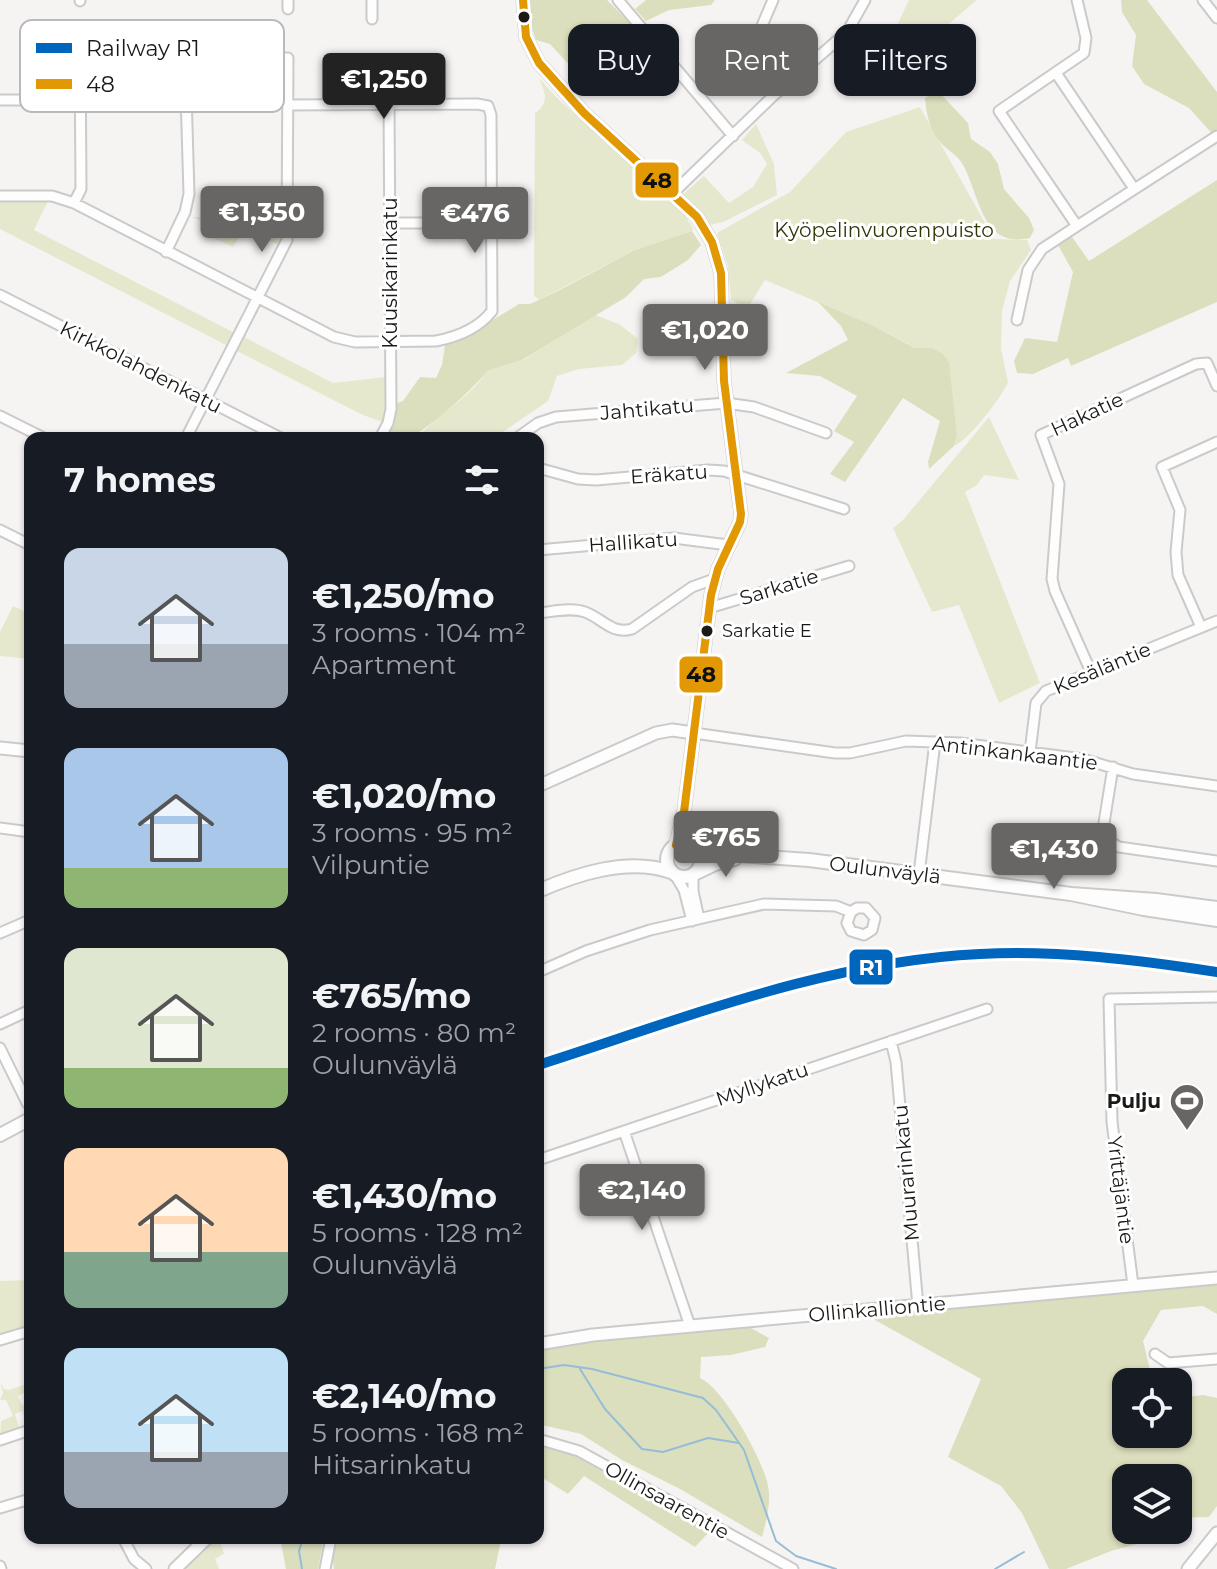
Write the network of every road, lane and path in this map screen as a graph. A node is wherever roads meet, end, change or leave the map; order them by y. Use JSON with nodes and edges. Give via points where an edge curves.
{"nodes":[{"id":1,"x":372,"y":0,"type":"edge"},
{"id":2,"x":523,"y":0,"type":"edge"},
{"id":3,"x":618,"y":0,"type":"edge"},
{"id":4,"x":773,"y":0,"type":"edge"},
{"id":5,"x":865,"y":0,"type":"edge"},
{"id":6,"x":1077,"y":0,"type":"edge"},
{"id":7,"x":1203,"y":0,"type":"edge"},
{"id":8,"x":1217,"y":18,"type":"edge"},
{"id":9,"x":372,"y":19,"type":"dead end"},
{"id":10,"x":763,"y":24,"type":"edge"},
{"id":11,"x":818,"y":57,"type":"edge"},
{"id":12,"x":284,"y":58,"type":"edge"},
{"id":13,"x":1056,"y":73,"type":"junction"},
{"id":14,"x":773,"y":96,"type":"edge"},
{"id":15,"x":287,"y":105,"type":"junction"},
{"id":16,"x":389,"y":105,"type":"junction"},
{"id":17,"x":80,"y":112,"type":"edge"},
{"id":18,"x":187,"y":112,"type":"edge"},
{"id":19,"x":733,"y":136,"type":"junction"},
{"id":20,"x":1217,"y":136,"type":"edge"},
{"id":21,"x":1133,"y":187,"type":"junction"},
{"id":22,"x":673,"y":193,"type":"junction"},
{"id":23,"x":0,"y":196,"type":"edge"},
{"id":24,"x":74,"y":203,"type":"junction"},
{"id":25,"x":390,"y":223,"type":"junction"},
{"id":26,"x":492,"y":223,"type":"junction"},
{"id":27,"x":1077,"y":226,"type":"junction"},
{"id":28,"x":166,"y":252,"type":"junction"},
{"id":29,"x":0,"y":295,"type":"edge"},
{"id":30,"x":258,"y":298,"type":"junction"},
{"id":31,"x":1017,"y":320,"type":"dead end"},
{"id":32,"x":390,"y":342,"type":"junction"},
{"id":33,"x":1217,"y":386,"type":"edge"},
{"id":34,"x":205,"y":400,"type":"junction"},
{"id":35,"x":726,"y":403,"type":"junction"},
{"id":36,"x":0,"y":416,"type":"edge"},
{"id":37,"x":32,"y":432,"type":"edge"},
{"id":38,"x":189,"y":432,"type":"edge"},
{"id":39,"x":269,"y":432,"type":"edge"},
{"id":40,"x":383,"y":432,"type":"edge"},
{"id":41,"x":525,"y":432,"type":"edge"},
{"id":42,"x":826,"y":433,"type":"dead end"},
{"id":43,"x":1217,"y":442,"type":"edge"},
{"id":44,"x":544,"y":470,"type":"edge"},
{"id":45,"x":736,"y":476,"type":"junction"},
{"id":46,"x":844,"y":509,"type":"dead end"},
{"id":47,"x":0,"y":530,"type":"edge"},
{"id":48,"x":24,"y":542,"type":"edge"},
{"id":49,"x":728,"y":545,"type":"junction"},
{"id":50,"x":544,"y":549,"type":"edge"},
{"id":51,"x":849,"y":566,"type":"dead end"},
{"id":52,"x":714,"y":579,"type":"junction"},
{"id":53,"x":709,"y":608,"type":"junction"},
{"id":54,"x":544,"y":613,"type":"edge"},
{"id":55,"x":1217,"y":621,"type":"edge"},
{"id":56,"x":1201,"y":627,"type":"junction"},
{"id":57,"x":1091,"y":672,"type":"junction"},
{"id":58,"x":694,"y":733,"type":"junction"},
{"id":59,"x":935,"y":742,"type":"junction"},
{"id":60,"x":0,"y":748,"type":"edge"},
{"id":61,"x":24,"y":750,"type":"edge"},
{"id":62,"x":1030,"y":752,"type":"junction"},
{"id":63,"x":1113,"y":767,"type":"junction"},
{"id":64,"x":544,"y":783,"type":"edge"},
{"id":65,"x":1217,"y":786,"type":"edge"},
{"id":66,"x":684,"y":812,"type":"junction"},
{"id":67,"x":0,"y":828,"type":"edge"},
{"id":68,"x":24,"y":831,"type":"edge"},
{"id":69,"x":673,"y":847,"type":"junction"},
{"id":70,"x":696,"y":848,"type":"junction"},
{"id":71,"x":746,"y":856,"type":"junction"},
{"id":72,"x":1217,"y":861,"type":"edge"},
{"id":73,"x":624,"y":867,"type":"junction"},
{"id":74,"x":673,"y":873,"type":"junction"},
{"id":75,"x":694,"y":874,"type":"junction"},
{"id":76,"x":919,"y":874,"type":"junction"},
{"id":77,"x":544,"y":889,"type":"edge"},
{"id":78,"x":1080,"y":895,"type":"junction"},
{"id":79,"x":1217,"y":908,"type":"edge"},
{"id":80,"x":851,"y":912,"type":"dead end"},
{"id":81,"x":696,"y":920,"type":"junction"},
{"id":82,"x":1217,"y":921,"type":"edge"},
{"id":83,"x":24,"y":923,"type":"edge"},
{"id":84,"x":0,"y":933,"type":"edge"},
{"id":85,"x":544,"y":970,"type":"edge"},
{"id":86,"x":1217,"y":997,"type":"edge"},
{"id":87,"x":987,"y":1009,"type":"dead end"},
{"id":88,"x":24,"y":1013,"type":"edge"},
{"id":89,"x":0,"y":1024,"type":"edge"},
{"id":90,"x":891,"y":1041,"type":"junction"},
{"id":91,"x":0,"y":1048,"type":"edge"},
{"id":92,"x":24,"y":1102,"type":"edge"},
{"id":93,"x":24,"y":1115,"type":"edge"},
{"id":94,"x":24,"y":1117,"type":"edge"},
{"id":95,"x":0,"y":1127,"type":"edge"},
{"id":96,"x":624,"y":1131,"type":"junction"},
{"id":97,"x":0,"y":1135,"type":"edge"},
{"id":98,"x":544,"y":1158,"type":"edge"},
{"id":99,"x":1217,"y":1278,"type":"edge"},
{"id":100,"x":1133,"y":1285,"type":"junction"},
{"id":101,"x":918,"y":1306,"type":"junction"},
{"id":102,"x":690,"y":1326,"type":"junction"},
{"id":103,"x":24,"y":1333,"type":"edge"},
{"id":104,"x":0,"y":1340,"type":"edge"},
{"id":105,"x":544,"y":1343,"type":"edge"},
{"id":106,"x":1155,"y":1354,"type":"dead end"},
{"id":107,"x":1217,"y":1359,"type":"edge"},
{"id":108,"x":24,"y":1432,"type":"edge"},
{"id":109,"x":0,"y":1440,"type":"edge"},
{"id":110,"x":544,"y":1441,"type":"edge"},
{"id":111,"x":24,"y":1501,"type":"edge"},
{"id":112,"x":0,"y":1508,"type":"edge"},
{"id":113,"x":1217,"y":1533,"type":"edge"},
{"id":114,"x":126,"y":1544,"type":"edge"},
{"id":115,"x":201,"y":1544,"type":"edge"},
{"id":116,"x":330,"y":1544,"type":"edge"},
{"id":117,"x":146,"y":1569,"type":"edge"},
{"id":118,"x":175,"y":1569,"type":"edge"},
{"id":119,"x":325,"y":1569,"type":"edge"},
{"id":120,"x":793,"y":1569,"type":"edge"},
{"id":121,"x":1188,"y":1569,"type":"edge"}],
"edges":[{"from":1,"to":9,"type":"street"},
{"from":2,"to":22,"type":"street","via":[[526,37],[539,63],[584,113]]},
{"from":3,"to":19,"type":"street"},
{"from":4,"to":10,"type":"street"},
{"from":5,"to":11,"type":"street","via":[[847,32]]},
{"from":6,"to":13,"type":"street","via":[[1084,53]]},
{"from":7,"to":8,"type":"street"},
{"from":12,"to":15,"type":"street"},
{"from":13,"to":21,"type":"street"},
{"from":13,"to":27,"type":"street","via":[[999,111]]},
{"from":14,"to":19,"type":"street"},
{"from":15,"to":16,"type":"street"},
{"from":15,"to":30,"type":"street","via":[[289,230]]},
{"from":16,"to":25,"type":"street","name":"Kuusikarinkatu"},
{"from":16,"to":26,"type":"street","via":[[488,106]]},
{"from":17,"to":24,"type":"street","via":[[81,189]]},
{"from":18,"to":28,"type":"street","via":[[189,194]]},
{"from":19,"to":22,"type":"street"},
{"from":20,"to":21,"type":"street"},
{"from":21,"to":27,"type":"street"},
{"from":22,"to":35,"type":"street","via":[[703,225],[718,260]]},
{"from":23,"to":24,"type":"street","via":[[52,196]]},
{"from":24,"to":28,"type":"street"},
{"from":25,"to":26,"type":"street"},
{"from":25,"to":32,"type":"street","name":"Kuusikarinkatu"},
{"from":26,"to":32,"type":"street","via":[[492,311],[485,321],[449,339]]},
{"from":27,"to":31,"type":"street","via":[[1035,259]]},
{"from":28,"to":30,"type":"street"},
{"from":29,"to":34,"type":"street","name":"Kirkkolahdenkatu"},
{"from":30,"to":32,"type":"street","via":[[344,341]]},
{"from":30,"to":34,"type":"street"},
{"from":32,"to":40,"type":"street","name":"Kuusikarinkatu","via":[[391,409]]},
{"from":33,"to":57,"type":"street","name":"Hakatie","via":[[1207,363],[1196,364],[1041,435],[1059,484],[1052,579]]},
{"from":34,"to":38,"type":"street"},
{"from":34,"to":39,"type":"street","name":"Kirkkolahdenkatu"},
{"from":35,"to":41,"type":"street","name":"Jahtikatu","via":[[556,417]]},
{"from":35,"to":42,"type":"street","name":"Jahtikatu","via":[[754,407]]},
{"from":35,"to":45,"type":"street"},
{"from":36,"to":37,"type":"street"},
{"from":43,"to":56,"type":"street","via":[[1162,467],[1180,510],[1178,575]]},
{"from":44,"to":45,"type":"street","name":"Eräkatu","via":[[596,480],[708,470]]},
{"from":45,"to":46,"type":"street","name":"Eräkatu"},
{"from":45,"to":49,"type":"street","via":[[741,514]]},
{"from":47,"to":48,"type":"street"},
{"from":49,"to":50,"type":"street","name":"Hallikatu","via":[[674,538]]},
{"from":49,"to":52,"type":"street"},
{"from":51,"to":53,"type":"street","name":"Sarkatie"},
{"from":52,"to":53,"type":"street"},
{"from":52,"to":54,"type":"street","via":[[692,587],[625,632],[582,611]]},
{"from":53,"to":58,"type":"street"},
{"from":55,"to":56,"type":"street","name":"Kesäläntie"},
{"from":56,"to":57,"type":"street","name":"Kesäläntie"},
{"from":57,"to":62,"type":"street","name":"Kesäläntie","via":[[1039,697]]},
{"from":58,"to":59,"type":"street","name":"Antinkankaantie","via":[[835,753],[906,741]]},
{"from":58,"to":64,"type":"street","name":"Antinkankaantie","via":[[656,733]]},
{"from":58,"to":66,"type":"street"},
{"from":59,"to":62,"type":"street","name":"Antinkankaantie"},
{"from":59,"to":76,"type":"street"},
{"from":60,"to":61,"type":"street"},
{"from":62,"to":63,"type":"street","name":"Antinkankaantie"},
{"from":63,"to":65,"type":"street","name":"Antinkankaantie"},
{"from":63,"to":72,"type":"street","via":[[1103,829],[1112,844]]},
{"from":66,"to":69,"type":"street"},
{"from":66,"to":70,"type":"street"},
{"from":67,"to":68,"type":"street"},
{"from":69,"to":70,"type":"main road","via":[[688,843]]},
{"from":69,"to":73,"type":"main road"},
{"from":69,"to":74,"type":"main road","via":[[667,857]]},
{"from":70,"to":71,"type":"main road","name":"Oulunväylä"},
{"from":70,"to":75,"type":"main road","via":[[701,859]]},
{"from":71,"to":75,"type":"main road","name":"Oulunväylä"},
{"from":71,"to":76,"type":"main road","name":"Oulunväylä"},
{"from":73,"to":74,"type":"main road","via":[[654,866]]},
{"from":73,"to":77,"type":"main road"},
{"from":74,"to":75,"type":"main road","via":[[684,878]]},
{"from":74,"to":81,"type":"street"},
{"from":75,"to":81,"type":"street"},
{"from":76,"to":78,"type":"main road","name":"Oulunväylä"},
{"from":78,"to":79,"type":"main road","name":"Oulunväylä"},
{"from":78,"to":82,"type":"main road","name":"Oulunväylä"},
{"from":80,"to":81,"type":"street","via":[[836,906],[764,904]]},
{"from":81,"to":85,"type":"street","via":[[618,939]]},
{"from":83,"to":84,"type":"street"},
{"from":86,"to":100,"type":"street","name":"Yrittäjäntie","via":[[1109,999],[1112,1122]]},
{"from":87,"to":90,"type":"street","name":"Myllykatu"},
{"from":88,"to":89,"type":"street"},
{"from":90,"to":96,"type":"street","name":"Myllykatu"},
{"from":90,"to":101,"type":"street","name":"Muurarinkatu"},
{"from":91,"to":92,"type":"street"},
{"from":93,"to":95,"type":"main road"},
{"from":94,"to":97,"type":"main road"},
{"from":96,"to":98,"type":"street","name":"Myllykatu"},
{"from":96,"to":102,"type":"street"},
{"from":99,"to":100,"type":"street","name":"Ollinkalliontie"},
{"from":100,"to":101,"type":"street","name":"Ollinkalliontie"},
{"from":101,"to":102,"type":"street","name":"Ollinkalliontie"},
{"from":102,"to":105,"type":"street","name":"Ollinkalliontie"},
{"from":103,"to":104,"type":"street"},
{"from":106,"to":107,"type":"street","via":[[1168,1363]]},
{"from":108,"to":109,"type":"street"},
{"from":110,"to":120,"type":"street","name":"Ollinsaarentie","via":[[579,1451]]},
{"from":111,"to":112,"type":"street"},
{"from":113,"to":121,"type":"street"},
{"from":114,"to":117,"type":"street"},
{"from":115,"to":118,"type":"street"},
{"from":116,"to":119,"type":"street"}]}
